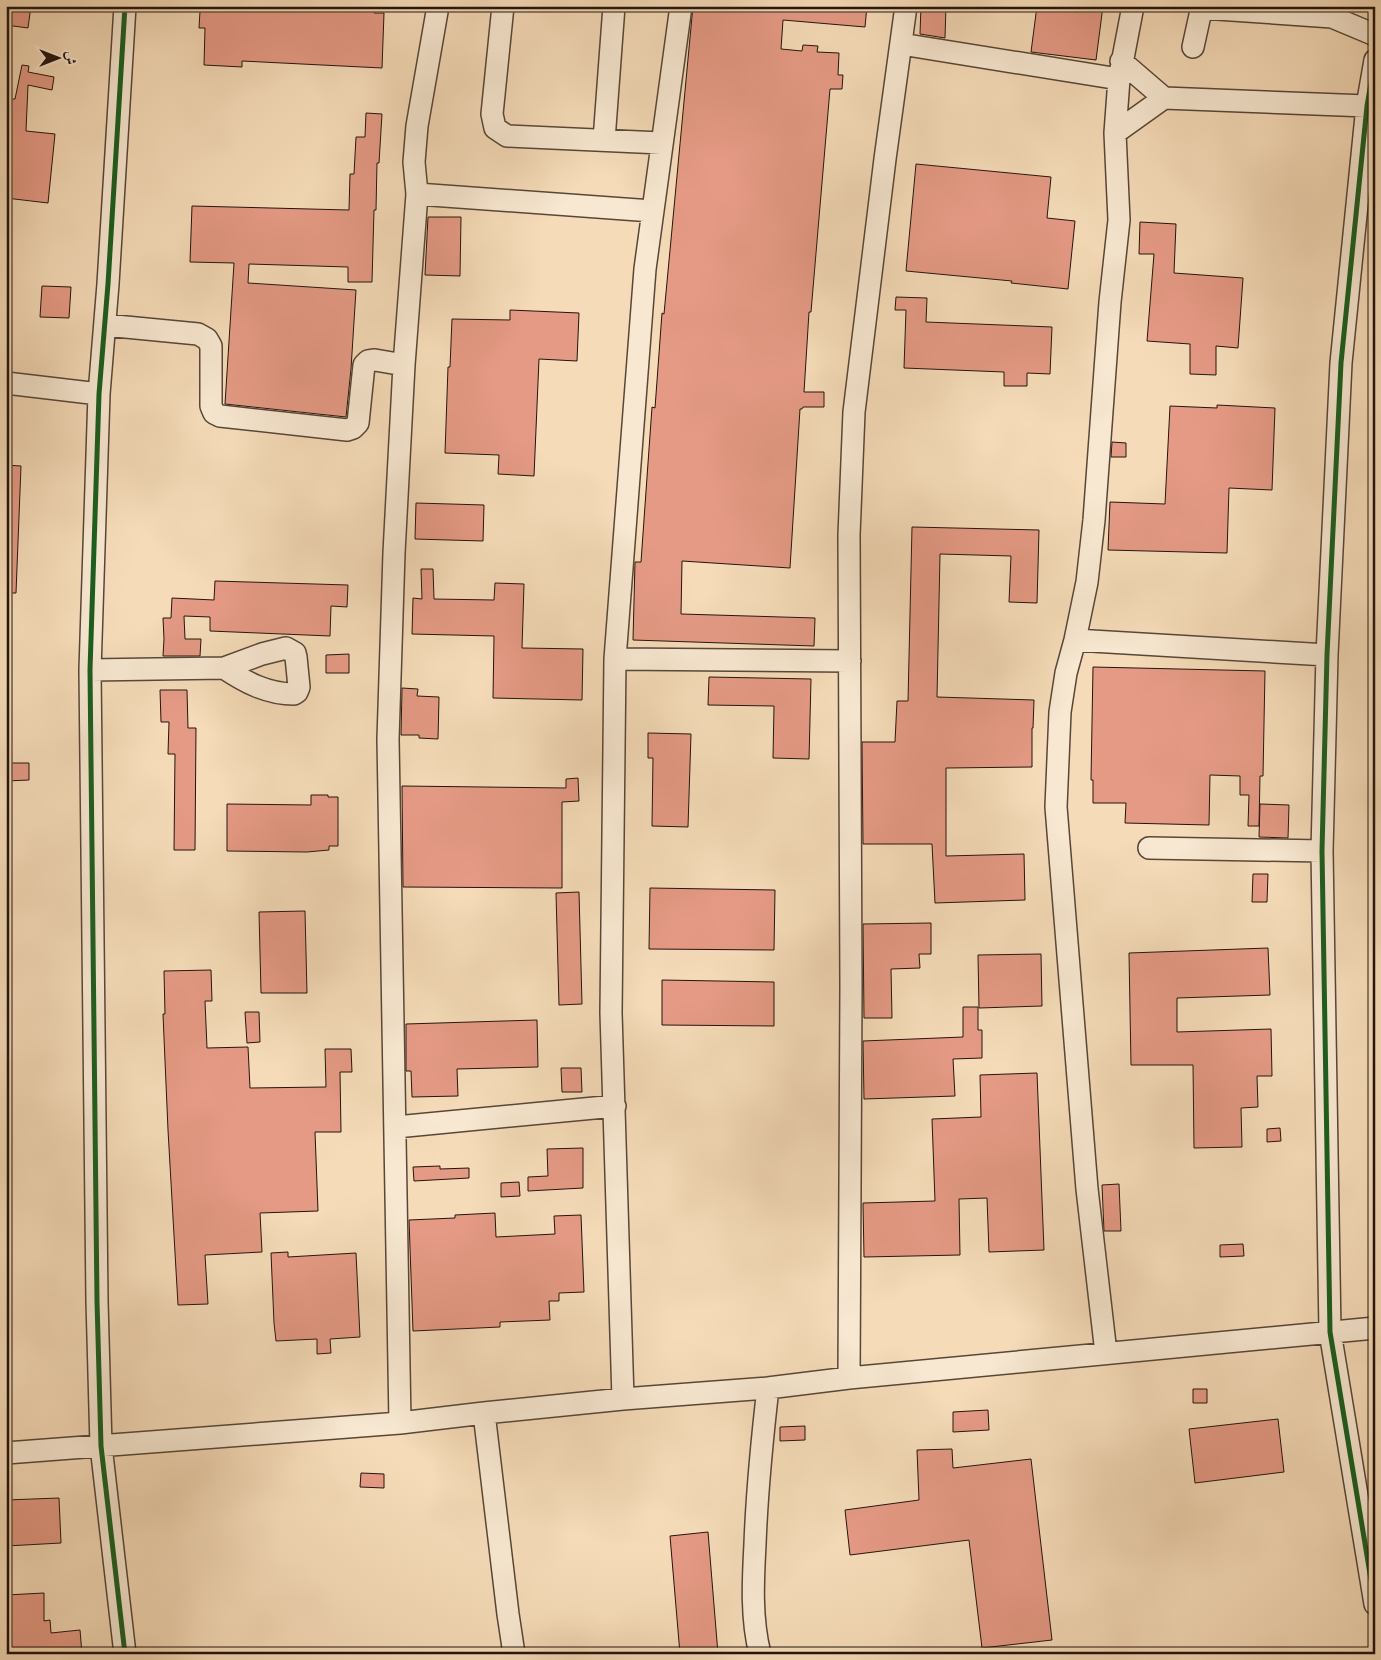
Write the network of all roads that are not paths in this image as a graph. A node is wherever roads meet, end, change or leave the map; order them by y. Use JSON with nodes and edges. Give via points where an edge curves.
{"nodes":[{"id":1,"x":125,"y":6,"type":"edge"},
{"id":2,"x":438,"y":6,"type":"edge"},
{"id":3,"x":503,"y":6,"type":"edge"},
{"id":4,"x":614,"y":6,"type":"edge"},
{"id":5,"x":681,"y":6,"type":"edge"},
{"id":6,"x":906,"y":6,"type":"edge"},
{"id":7,"x":1133,"y":6,"type":"edge"},
{"id":8,"x":1202,"y":7,"type":"edge"},
{"id":9,"x":1329,"y":11,"type":"edge"},
{"id":10,"x":1375,"y":35,"type":"edge"},
{"id":11,"x":902,"y":44,"type":"junction"},
{"id":12,"x":1193,"y":47,"type":"dead end"},
{"id":13,"x":1375,"y":60,"type":"edge"},
{"id":14,"x":1120,"y":70,"type":"junction"},
{"id":15,"x":1164,"y":98,"type":"junction"},
{"id":16,"x":1367,"y":106,"type":"junction"},
{"id":17,"x":1115,"y":132,"type":"junction"},
{"id":18,"x":604,"y":140,"type":"junction"},
{"id":19,"x":661,"y":143,"type":"junction"},
{"id":20,"x":1367,"y":175,"type":"edge"},
{"id":21,"x":417,"y":194,"type":"junction"},
{"id":22,"x":652,"y":211,"type":"junction"},
{"id":23,"x":105,"y":324,"type":"junction"},
{"id":24,"x":404,"y":366,"type":"junction"},
{"id":25,"x":6,"y":383,"type":"edge"},
{"id":26,"x":99,"y":394,"type":"junction"},
{"id":27,"x":1075,"y":640,"type":"junction"},
{"id":28,"x":1327,"y":655,"type":"junction"},
{"id":29,"x":615,"y":659,"type":"junction"},
{"id":30,"x":850,"y":661,"type":"junction"},
{"id":31,"x":224,"y":668,"type":"dead end"},
{"id":32,"x":90,"y":670,"type":"junction"},
{"id":33,"x":1150,"y":848,"type":"dead end"},
{"id":34,"x":1322,"y":851,"type":"junction"},
{"id":35,"x":615,"y":1106,"type":"junction"},
{"id":36,"x":396,"y":1127,"type":"junction"},
{"id":37,"x":1375,"y":1328,"type":"edge"},
{"id":38,"x":1330,"y":1332,"type":"junction"},
{"id":39,"x":1106,"y":1352,"type":"junction"},
{"id":40,"x":849,"y":1378,"type":"junction"},
{"id":41,"x":768,"y":1388,"type":"junction"},
{"id":42,"x":622,"y":1399,"type":"junction"},
{"id":43,"x":484,"y":1413,"type":"junction"},
{"id":44,"x":400,"y":1423,"type":"junction"},
{"id":45,"x":101,"y":1446,"type":"junction"},
{"id":46,"x":6,"y":1453,"type":"edge"},
{"id":47,"x":1375,"y":1604,"type":"edge"},
{"id":48,"x":125,"y":1654,"type":"edge"},
{"id":49,"x":514,"y":1654,"type":"edge"},
{"id":50,"x":760,"y":1654,"type":"edge"}],
"edges":[{"from":1,"to":23,"type":"street"},
{"from":2,"to":21,"type":"street","via":[[417,126],[414,162]]},
{"from":3,"to":18,"type":"street","via":[[492,114],[495,128],[508,136]]},
{"from":4,"to":18,"type":"street"},
{"from":5,"to":19,"type":"street"},
{"from":6,"to":11,"type":"street"},
{"from":7,"to":14,"type":"street"},
{"from":8,"to":9,"type":"street"},
{"from":8,"to":12,"type":"street"},
{"from":9,"to":10,"type":"street"},
{"from":11,"to":14,"type":"street"},
{"from":11,"to":30,"type":"street","via":[[854,412],[849,535]]},
{"from":13,"to":16,"type":"street"},
{"from":14,"to":15,"type":"street"},
{"from":14,"to":17,"type":"street"},
{"from":15,"to":16,"type":"street"},
{"from":15,"to":17,"type":"street"},
{"from":16,"to":20,"type":"street"},
{"from":17,"to":27,"type":"street","via":[[1119,220],[1108,320],[1094,520],[1087,582]]},
{"from":18,"to":19,"type":"street"},
{"from":19,"to":22,"type":"street"},
{"from":20,"to":28,"type":"street","via":[[1341,363]]},
{"from":21,"to":22,"type":"street"},
{"from":21,"to":24,"type":"street"},
{"from":22,"to":29,"type":"street"},
{"from":23,"to":24,"type":"street","via":[[198,334],[207,338],[212,406],[214,414],[220,416],[347,430],[358,423],[364,364],[375,360]]},
{"from":23,"to":26,"type":"street"},
{"from":24,"to":36,"type":"street","via":[[388,739]]},
{"from":25,"to":26,"type":"street"},
{"from":26,"to":32,"type":"street"},
{"from":27,"to":28,"type":"street"},
{"from":27,"to":39,"type":"street","via":[[1060,712],[1056,807],[1087,1189]]},
{"from":28,"to":34,"type":"street"},
{"from":29,"to":30,"type":"street"},
{"from":29,"to":35,"type":"street","via":[[611,1013]]},
{"from":30,"to":40,"type":"street"},
{"from":31,"to":32,"type":"street"},
{"from":32,"to":45,"type":"street"},
{"from":33,"to":34,"type":"street"},
{"from":34,"to":38,"type":"street"},
{"from":35,"to":36,"type":"street"},
{"from":35,"to":42,"type":"street"},
{"from":36,"to":44,"type":"street"},
{"from":37,"to":38,"type":"street"},
{"from":38,"to":39,"type":"street"},
{"from":38,"to":47,"type":"street"},
{"from":39,"to":40,"type":"street"},
{"from":40,"to":41,"type":"street"},
{"from":41,"to":42,"type":"street"},
{"from":41,"to":50,"type":"street","via":[[757,1483],[754,1571],[753,1610]]},
{"from":42,"to":43,"type":"street"},
{"from":43,"to":44,"type":"street"},
{"from":43,"to":49,"type":"street"},
{"from":44,"to":45,"type":"street"},
{"from":45,"to":46,"type":"street"},
{"from":45,"to":48,"type":"street"}]}
